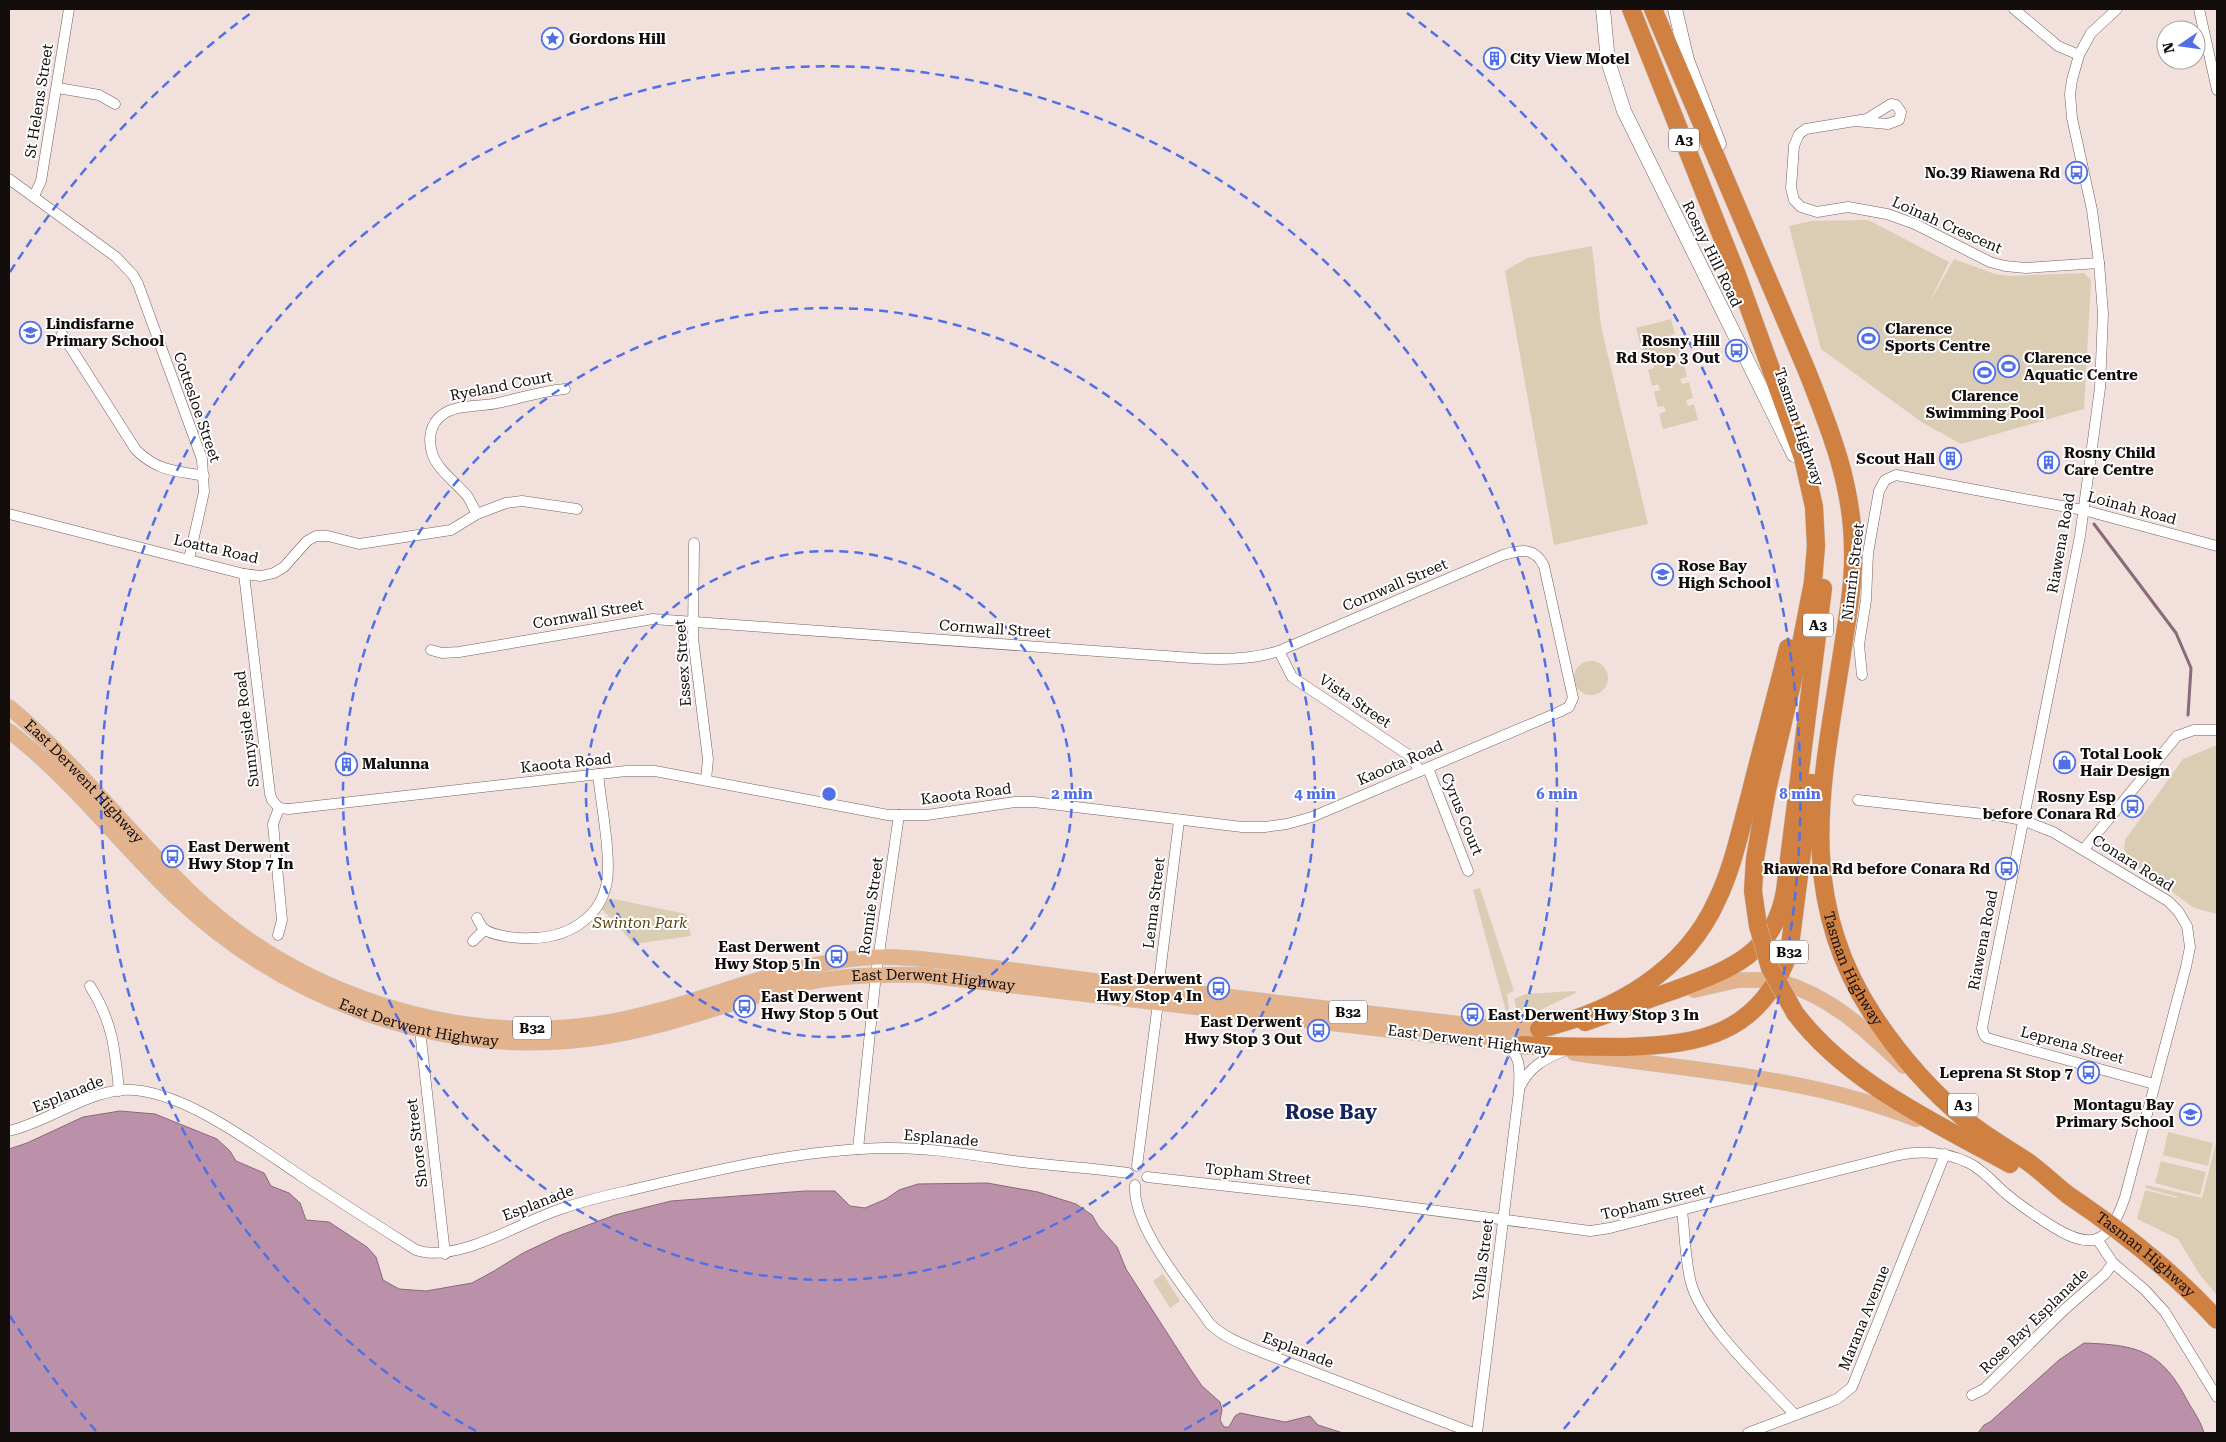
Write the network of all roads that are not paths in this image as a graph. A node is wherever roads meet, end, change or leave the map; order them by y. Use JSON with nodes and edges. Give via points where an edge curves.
{"nodes":[{"id":1,"x":69,"y":9,"type":"edge"},
{"id":2,"x":1603,"y":9,"type":"edge"},
{"id":3,"x":1631,"y":9,"type":"edge"},
{"id":4,"x":1653,"y":9,"type":"edge"},
{"id":5,"x":2014,"y":9,"type":"edge"},
{"id":6,"x":2117,"y":9,"type":"edge"},
{"id":7,"x":2199,"y":9,"type":"edge"},
{"id":8,"x":1675,"y":10,"type":"edge"},
{"id":9,"x":2079,"y":55,"type":"junction"},
{"id":10,"x":58,"y":88,"type":"junction"},
{"id":11,"x":2217,"y":90,"type":"edge"},
{"id":12,"x":115,"y":104,"type":"dead end"},
{"id":13,"x":1855,"y":121,"type":"dead end"},
{"id":14,"x":9,"y":179,"type":"edge"},
{"id":15,"x":34,"y":196,"type":"junction"},
{"id":16,"x":1737,"y":207,"type":"junction"},
{"id":17,"x":2099,"y":264,"type":"junction"},
{"id":18,"x":1736,"y":272,"type":"junction"},
{"id":19,"x":62,"y":334,"type":"dead end"},
{"id":20,"x":565,"y":389,"type":"dead end"},
{"id":21,"x":204,"y":476,"type":"junction"},
{"id":22,"x":1890,"y":476,"type":"joint"},
{"id":23,"x":1814,"y":507,"type":"junction"},
{"id":24,"x":577,"y":509,"type":"dead end"},
{"id":25,"x":2083,"y":510,"type":"junction"},
{"id":26,"x":9,"y":514,"type":"edge"},
{"id":27,"x":477,"y":514,"type":"junction"},
{"id":28,"x":1816,"y":526,"type":"junction"},
{"id":29,"x":694,"y":543,"type":"dead end"},
{"id":30,"x":2217,"y":546,"type":"edge"},
{"id":31,"x":1538,"y":555,"type":"joint"},
{"id":32,"x":188,"y":559,"type":"junction"},
{"id":33,"x":244,"y":574,"type":"junction"},
{"id":34,"x":694,"y":621,"type":"junction"},
{"id":35,"x":431,"y":650,"type":"dead end"},
{"id":36,"x":1279,"y":651,"type":"junction"},
{"id":37,"x":1841,"y":659,"type":"junction"},
{"id":38,"x":1862,"y":675,"type":"dead end"},
{"id":39,"x":9,"y":707,"type":"edge"},
{"id":40,"x":2217,"y":730,"type":"edge"},
{"id":41,"x":9,"y":731,"type":"edge"},
{"id":42,"x":1424,"y":769,"type":"junction"},
{"id":43,"x":598,"y":774,"type":"junction"},
{"id":44,"x":706,"y":780,"type":"junction"},
{"id":45,"x":1858,"y":800,"type":"dead end"},
{"id":46,"x":279,"y":808,"type":"junction"},
{"id":47,"x":899,"y":815,"type":"junction"},
{"id":48,"x":2022,"y":820,"type":"junction"},
{"id":49,"x":1179,"y":821,"type":"junction"},
{"id":50,"x":2084,"y":849,"type":"junction"},
{"id":51,"x":1468,"y":871,"type":"dead end"},
{"id":52,"x":476,"y":918,"type":"dead end"},
{"id":53,"x":484,"y":930,"type":"junction"},
{"id":54,"x":278,"y":935,"type":"dead end"},
{"id":55,"x":473,"y":941,"type":"dead end"},
{"id":56,"x":879,"y":957,"type":"junction"},
{"id":57,"x":876,"y":974,"type":"junction"},
{"id":58,"x":90,"y":986,"type":"dead end"},
{"id":59,"x":1158,"y":996,"type":"junction"},
{"id":60,"x":1585,"y":1022,"type":"junction"},
{"id":61,"x":1539,"y":1029,"type":"junction"},
{"id":62,"x":420,"y":1030,"type":"junction"},
{"id":63,"x":1983,"y":1034,"type":"joint"},
{"id":64,"x":1496,"y":1042,"type":"junction"},
{"id":65,"x":1522,"y":1045,"type":"junction"},
{"id":66,"x":1564,"y":1052,"type":"junction"},
{"id":67,"x":2154,"y":1084,"type":"junction"},
{"id":68,"x":119,"y":1091,"type":"junction"},
{"id":69,"x":1519,"y":1091,"type":"junction"},
{"id":70,"x":1957,"y":1113,"type":"junction"},
{"id":71,"x":9,"y":1132,"type":"edge"},
{"id":72,"x":1957,"y":1135,"type":"junction"},
{"id":73,"x":858,"y":1149,"type":"junction"},
{"id":74,"x":1945,"y":1154,"type":"junction"},
{"id":75,"x":1137,"y":1166,"type":"junction"},
{"id":76,"x":1128,"y":1173,"type":"junction"},
{"id":77,"x":1146,"y":1177,"type":"junction"},
{"id":78,"x":1135,"y":1185,"type":"junction"},
{"id":79,"x":2068,"y":1195,"type":"junction"},
{"id":80,"x":1682,"y":1211,"type":"junction"},
{"id":81,"x":1502,"y":1220,"type":"junction"},
{"id":82,"x":2097,"y":1239,"type":"junction"},
{"id":83,"x":445,"y":1254,"type":"junction"},
{"id":84,"x":2112,"y":1263,"type":"junction"},
{"id":85,"x":2217,"y":1320,"type":"edge"},
{"id":86,"x":1972,"y":1396,"type":"dead end"},
{"id":87,"x":2217,"y":1397,"type":"edge"},
{"id":88,"x":1794,"y":1415,"type":"junction"},
{"id":89,"x":1473,"y":1433,"type":"edge"},
{"id":90,"x":1477,"y":1433,"type":"edge"},
{"id":91,"x":1748,"y":1433,"type":"edge"}],
"edges":[{"from":1,"to":10,"type":"street","name":"St Helens Street"},
{"from":2,"to":23,"type":"main road","name":"Rosny Hill Road","via":[[1608,61],[1624,111],[1781,427]]},
{"from":3,"to":18,"type":"highway","name":"Tasman Highway","number":"A3"},
{"from":4,"to":16,"type":"highway","name":"Tasman Highway","number":"A3"},
{"from":5,"to":9,"type":"street","via":[[2058,46]]},
{"from":6,"to":9,"type":"street","name":"Riawena Road","via":[[2091,33]]},
{"from":7,"to":11,"type":"street"},
{"from":8,"to":16,"type":"main road","name":"Tasman Highway","number":"A3","via":[[1687,60],[1736,191]]},
{"from":9,"to":17,"type":"street","name":"Riawena Road","via":[[2072,80],[2071,106]]},
{"from":10,"to":12,"type":"street","via":[[99,95]]},
{"from":10,"to":15,"type":"street","name":"St Helens Street","via":[[41,181]]},
{"from":13,"to":17,"type":"street","name":"Loinah Crescent","via":[[1806,129],[1796,138],[1791,188],[1794,200],[1806,210],[1817,212],[1848,207],[1887,214],[2005,266]]},
{"from":14,"to":15,"type":"street","name":"Cottesloe Street"},
{"from":15,"to":21,"type":"street","name":"Cottesloe Street","via":[[116,257],[133,276],[202,460]]},
{"from":16,"to":37,"type":"highway","name":"Tasman Highway","number":"A3","via":[[1828,424],[1846,481],[1854,551]]},
{"from":17,"to":25,"type":"street","name":"Riawena Road","via":[[2103,313],[2100,388]]},
{"from":18,"to":23,"type":"highway","name":"Tasman Highway","number":"A3","via":[[1803,458]]},
{"from":18,"to":60,"type":"highway","name":"Tasman Highway","number":"A3","via":[[1805,434],[1820,480],[1825,511],[1827,540],[1823,594],[1783,902],[1779,916],[1760,945],[1742,962]]},
{"from":19,"to":21,"type":"street","via":[[136,450],[146,460],[158,467]]},
{"from":20,"to":27,"type":"street","name":"Ryeland Court","via":[[458,409],[444,413],[436,421],[430,432],[432,454],[469,498]]},
{"from":21,"to":32,"type":"street","name":"Cottesloe Street","via":[[204,492]]},
{"from":22,"to":25,"type":"street","name":"Loinah Road"},
{"from":22,"to":38,"type":"street","name":"Nimrin Street","via":[[1879,491],[1868,552],[1866,600],[1859,645]]},
{"from":23,"to":28,"type":"highway","name":"Tasman Highway","number":"A3"},
{"from":24,"to":27,"type":"street","name":"Loatta Road","via":[[522,501],[506,503]]},
{"from":25,"to":30,"type":"street","name":"Loinah Road"},
{"from":25,"to":48,"type":"street","name":"Riawena Road"},
{"from":26,"to":32,"type":"street","name":"Loatta Road"},
{"from":27,"to":33,"type":"street","name":"Loatta Road","via":[[451,530],[359,544],[316,536],[279,570],[261,576]]},
{"from":28,"to":61,"type":"highway","via":[[1798,615],[1770,722],[1732,862],[1714,908],[1683,951],[1649,982],[1598,1011]]},
{"from":28,"to":72,"type":"highway","name":"Tasman Highway","number":"A3","bridge":true,"via":[[1816,566],[1811,596],[1758,838],[1754,891],[1758,926],[1770,968],[1795,1013],[1822,1046],[1857,1075]]},
{"from":29,"to":34,"type":"street","name":"Essex Street"},
{"from":31,"to":36,"type":"street","name":"Cornwall Street","via":[[1529,551],[1503,555]]},
{"from":31,"to":42,"type":"street","name":"Kaoota Road","via":[[1546,574],[1573,694],[1571,704],[1548,717]]},
{"from":32,"to":33,"type":"street","name":"Loatta Road"},
{"from":33,"to":46,"type":"street","name":"Sunnyside Road","via":[[270,794]]},
{"from":34,"to":35,"type":"street","name":"Cornwall Street","via":[[640,620],[459,652]]},
{"from":34,"to":36,"type":"street","name":"Cornwall Street","via":[[1219,660],[1261,657]]},
{"from":34,"to":44,"type":"street","name":"Essex Street","via":[[695,659],[708,759]]},
{"from":36,"to":42,"type":"street","name":"Vista Street","via":[[1292,676],[1410,756]]},
{"from":37,"to":65,"type":"highway","number":"B32","via":[[1834,670],[1813,770],[1789,953],[1762,1003],[1732,1027],[1689,1042],[1645,1046]]},
{"from":37,"to":70,"type":"highway","name":"Tasman Highway","number":"A3","via":[[1819,814],[1821,872],[1828,906],[1844,960],[1870,1010],[1908,1060]]},
{"from":37,"to":79,"type":"highway","name":"Tasman Highway","number":"A3","via":[[1843,669],[1828,794],[1830,850],[1835,889],[1858,966],[1900,1038],[1937,1080]]},
{"from":39,"to":56,"type":"main road","name":"East Derwent Highway","number":"B32","via":[[58,751],[190,891],[231,926],[302,972],[398,1010],[494,1026],[590,1025],[666,1010],[772,975],[838,960]]},
{"from":40,"to":50,"type":"street","via":[[2194,730],[2177,736]]},
{"from":41,"to":62,"type":"main road","name":"East Derwent Highway","number":"B32","via":[[53,768],[177,898],[232,944],[293,982],[326,998]]},
{"from":42,"to":49,"type":"street","name":"Kaoota Road","via":[[1312,817],[1287,824],[1242,827]]},
{"from":42,"to":51,"type":"street","name":"Cyrus Court"},
{"from":43,"to":44,"type":"street","name":"Kaoota Road","via":[[655,771]]},
{"from":43,"to":46,"type":"street","name":"Kaoota Road"},
{"from":43,"to":53,"type":"street","via":[[608,868],[605,890],[595,910],[580,925],[548,937],[520,938]]},
{"from":44,"to":47,"type":"street","name":"Kaoota Road"},
{"from":45,"to":48,"type":"street","name":"Conara Road"},
{"from":46,"to":54,"type":"street","via":[[274,824],[282,920]]},
{"from":47,"to":49,"type":"street","name":"Kaoota Road","via":[[927,815],[1034,802]]},
{"from":47,"to":56,"type":"street","name":"Ronnie Street"},
{"from":48,"to":50,"type":"street","name":"Conara Road"},
{"from":48,"to":63,"type":"street","name":"Riawena Road","via":[[1982,1019]]},
{"from":49,"to":59,"type":"street","name":"Lenna Street"},
{"from":50,"to":67,"type":"street","name":"Conara Road","via":[[2168,901],[2187,926],[2190,947],[2186,967]]},
{"from":52,"to":53,"type":"street"},
{"from":53,"to":55,"type":"street"},
{"from":56,"to":57,"type":"street","name":"Ronnie Street"},
{"from":56,"to":59,"type":"main road","name":"East Derwent Highway","number":"B32","via":[[917,958]]},
{"from":57,"to":59,"type":"main road","name":"East Derwent Highway","number":"B32","via":[[923,975]]},
{"from":57,"to":62,"type":"main road","name":"East Derwent Highway","number":"B32","via":[[798,985],[672,1022],[594,1038],[518,1042]]},
{"from":57,"to":73,"type":"street","name":"Ronnie Street"},
{"from":58,"to":68,"type":"street","via":[[112,1030]]},
{"from":59,"to":61,"type":"main road","name":"East Derwent Highway","number":"B32"},
{"from":59,"to":64,"type":"main road","name":"East Derwent Highway","number":"B32"},
{"from":59,"to":75,"type":"street","name":"Lenna Street"},
{"from":60,"to":61,"type":"main road","name":"East Derwent Highway","number":"B32"},
{"from":60,"to":70,"type":"main road","name":"East Derwent Highway","number":"A3","via":[[1725,982],[1775,981],[1811,992],[1840,1010]]},
{"from":62,"to":83,"type":"street","name":"Shore Street"},
{"from":63,"to":67,"type":"street","name":"Leprena Street","via":[[1992,1040]]},
{"from":64,"to":65,"type":"main road","name":"East Derwent Highway","number":"B32"},
{"from":64,"to":69,"type":"street","name":"Yolla Street","via":[[1517,1055]]},
{"from":65,"to":66,"type":"main road","name":"East Derwent Highway","number":"B32"},
{"from":66,"to":69,"type":"street","name":"Yolla Street","via":[[1533,1068]]},
{"from":66,"to":72,"type":"main road","name":"East Derwent Highway","number":"B32","via":[[1806,1086],[1876,1104]]},
{"from":67,"to":82,"type":"street","name":"Conara Road","via":[[2121,1208],[2113,1226]]},
{"from":68,"to":71,"type":"street","name":"Esplanade","via":[[99,1095]]},
{"from":68,"to":83,"type":"street","name":"Esplanade","via":[[151,1093],[189,1107],[253,1144],[416,1250]]},
{"from":69,"to":81,"type":"street","name":"Yolla Street"},
{"from":70,"to":79,"type":"highway","name":"Tasman Highway","number":"A3"},
{"from":72,"to":79,"type":"highway","name":"Tasman Highway","number":"A3"},
{"from":73,"to":76,"type":"street","name":"Esplanade","via":[[955,1153]]},
{"from":73,"to":83,"type":"street","name":"Esplanade","via":[[718,1169],[591,1199]]},
{"from":74,"to":80,"type":"street","name":"Topham Street","via":[[1899,1155]]},
{"from":74,"to":82,"type":"street","name":"Topham Street","via":[[1978,1168],[2011,1198],[2063,1233],[2079,1240]]},
{"from":74,"to":88,"type":"street","name":"Marana Avenue","via":[[1852,1387],[1837,1399]]},
{"from":75,"to":76,"type":"street","via":[[1130,1168]]},
{"from":75,"to":77,"type":"street","via":[[1145,1170]]},
{"from":76,"to":78,"type":"street","via":[[1128,1179]]},
{"from":77,"to":78,"type":"street"},
{"from":77,"to":81,"type":"street","name":"Topham Street"},
{"from":78,"to":89,"type":"street","name":"Esplanade","via":[[1138,1212],[1154,1245],[1218,1332],[1261,1352]]},
{"from":79,"to":85,"type":"highway","name":"Tasman Highway","number":"A3","bridge":true,"via":[[2156,1259]]},
{"from":80,"to":81,"type":"street","name":"Topham Street","via":[[1595,1231]]},
{"from":80,"to":88,"type":"street","via":[[1689,1272],[1699,1302],[1721,1334]]},
{"from":81,"to":90,"type":"street","name":"Yolla Street"},
{"from":82,"to":84,"type":"street"},
{"from":84,"to":86,"type":"street","name":"Rose Bay Esplanade","via":[[2105,1274],[1984,1389]]},
{"from":84,"to":87,"type":"street","via":[[2145,1290],[2165,1312]]},
{"from":88,"to":91,"type":"street","name":"Marana Avenue"}]}
